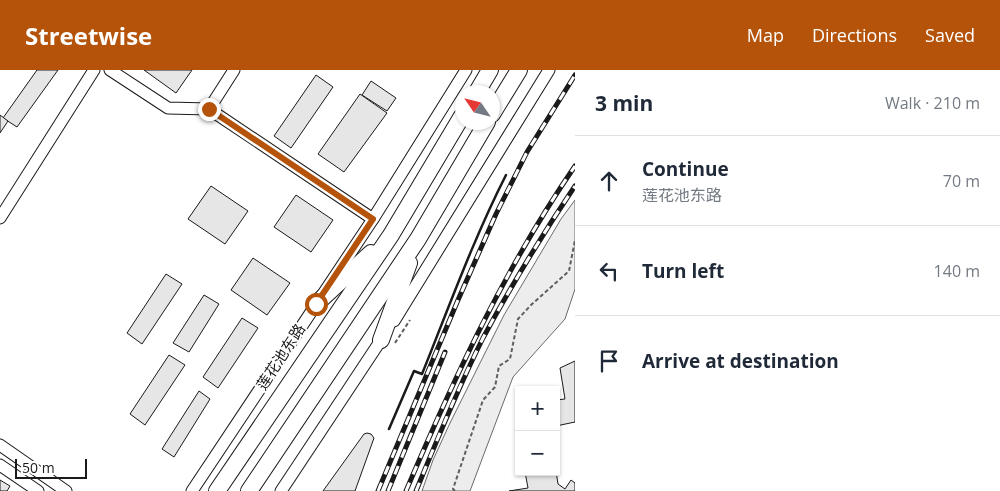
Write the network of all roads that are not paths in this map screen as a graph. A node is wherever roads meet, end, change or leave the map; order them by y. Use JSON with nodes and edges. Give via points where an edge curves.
{"nodes":[{"id":1,"x":94,"y":70,"type":"edge"},
{"id":2,"x":110,"y":70,"type":"edge"},
{"id":3,"x":234,"y":70,"type":"edge"},
{"id":4,"x":466,"y":70,"type":"edge"},
{"id":5,"x":490,"y":70,"type":"edge"},
{"id":6,"x":518,"y":70,"type":"edge"},
{"id":7,"x":549,"y":70,"type":"edge"},
{"id":8,"x":481,"y":85,"type":"edge"},
{"id":9,"x":500,"y":100,"type":"edge"},
{"id":10,"x":209,"y":109,"type":"junction"},
{"id":11,"x":455,"y":128,"type":"edge"},
{"id":12,"x":482,"y":130,"type":"edge"},
{"id":13,"x":0,"y":218,"type":"edge"},
{"id":14,"x":373,"y":219,"type":"junction"},
{"id":15,"x":391,"y":235,"type":"junction"},
{"id":16,"x":418,"y":239,"type":"junction"},
{"id":17,"x":316,"y":304,"type":"junction"},
{"id":18,"x":387,"y":343,"type":"junction"},
{"id":19,"x":0,"y":445,"type":"edge"},
{"id":20,"x":0,"y":465,"type":"edge"},
{"id":21,"x":38,"y":491,"type":"edge"},
{"id":22,"x":66,"y":491,"type":"edge"},
{"id":23,"x":192,"y":491,"type":"edge"},
{"id":24,"x":217,"y":491,"type":"edge"},
{"id":25,"x":248,"y":491,"type":"edge"},
{"id":26,"x":281,"y":491,"type":"edge"}],
"edges":[{"from":1,"to":13,"type":"street"},
{"from":2,"to":10,"type":"street","via":[[168,108]]},
{"from":3,"to":10,"type":"street"},
{"from":4,"to":14,"type":"street","name":"莲花池东路"},
{"from":5,"to":8,"type":"highway"},
{"from":6,"to":9,"type":"highway"},
{"from":7,"to":18,"type":"street"},
{"from":10,"to":14,"type":"street"},
{"from":11,"to":15,"type":"highway","name":"莲花池东路"},
{"from":12,"to":16,"type":"highway"},
{"from":14,"to":17,"type":"street","name":"莲花池东路"},
{"from":15,"to":17,"type":"highway"},
{"from":15,"to":24,"type":"highway","name":"莲花池东路"},
{"from":16,"to":18,"type":"highway"},
{"from":16,"to":25,"type":"highway"},
{"from":17,"to":23,"type":"street","name":"莲花池东路"},
{"from":18,"to":26,"type":"street"},
{"from":19,"to":22,"type":"street"},
{"from":20,"to":21,"type":"street"}]}
